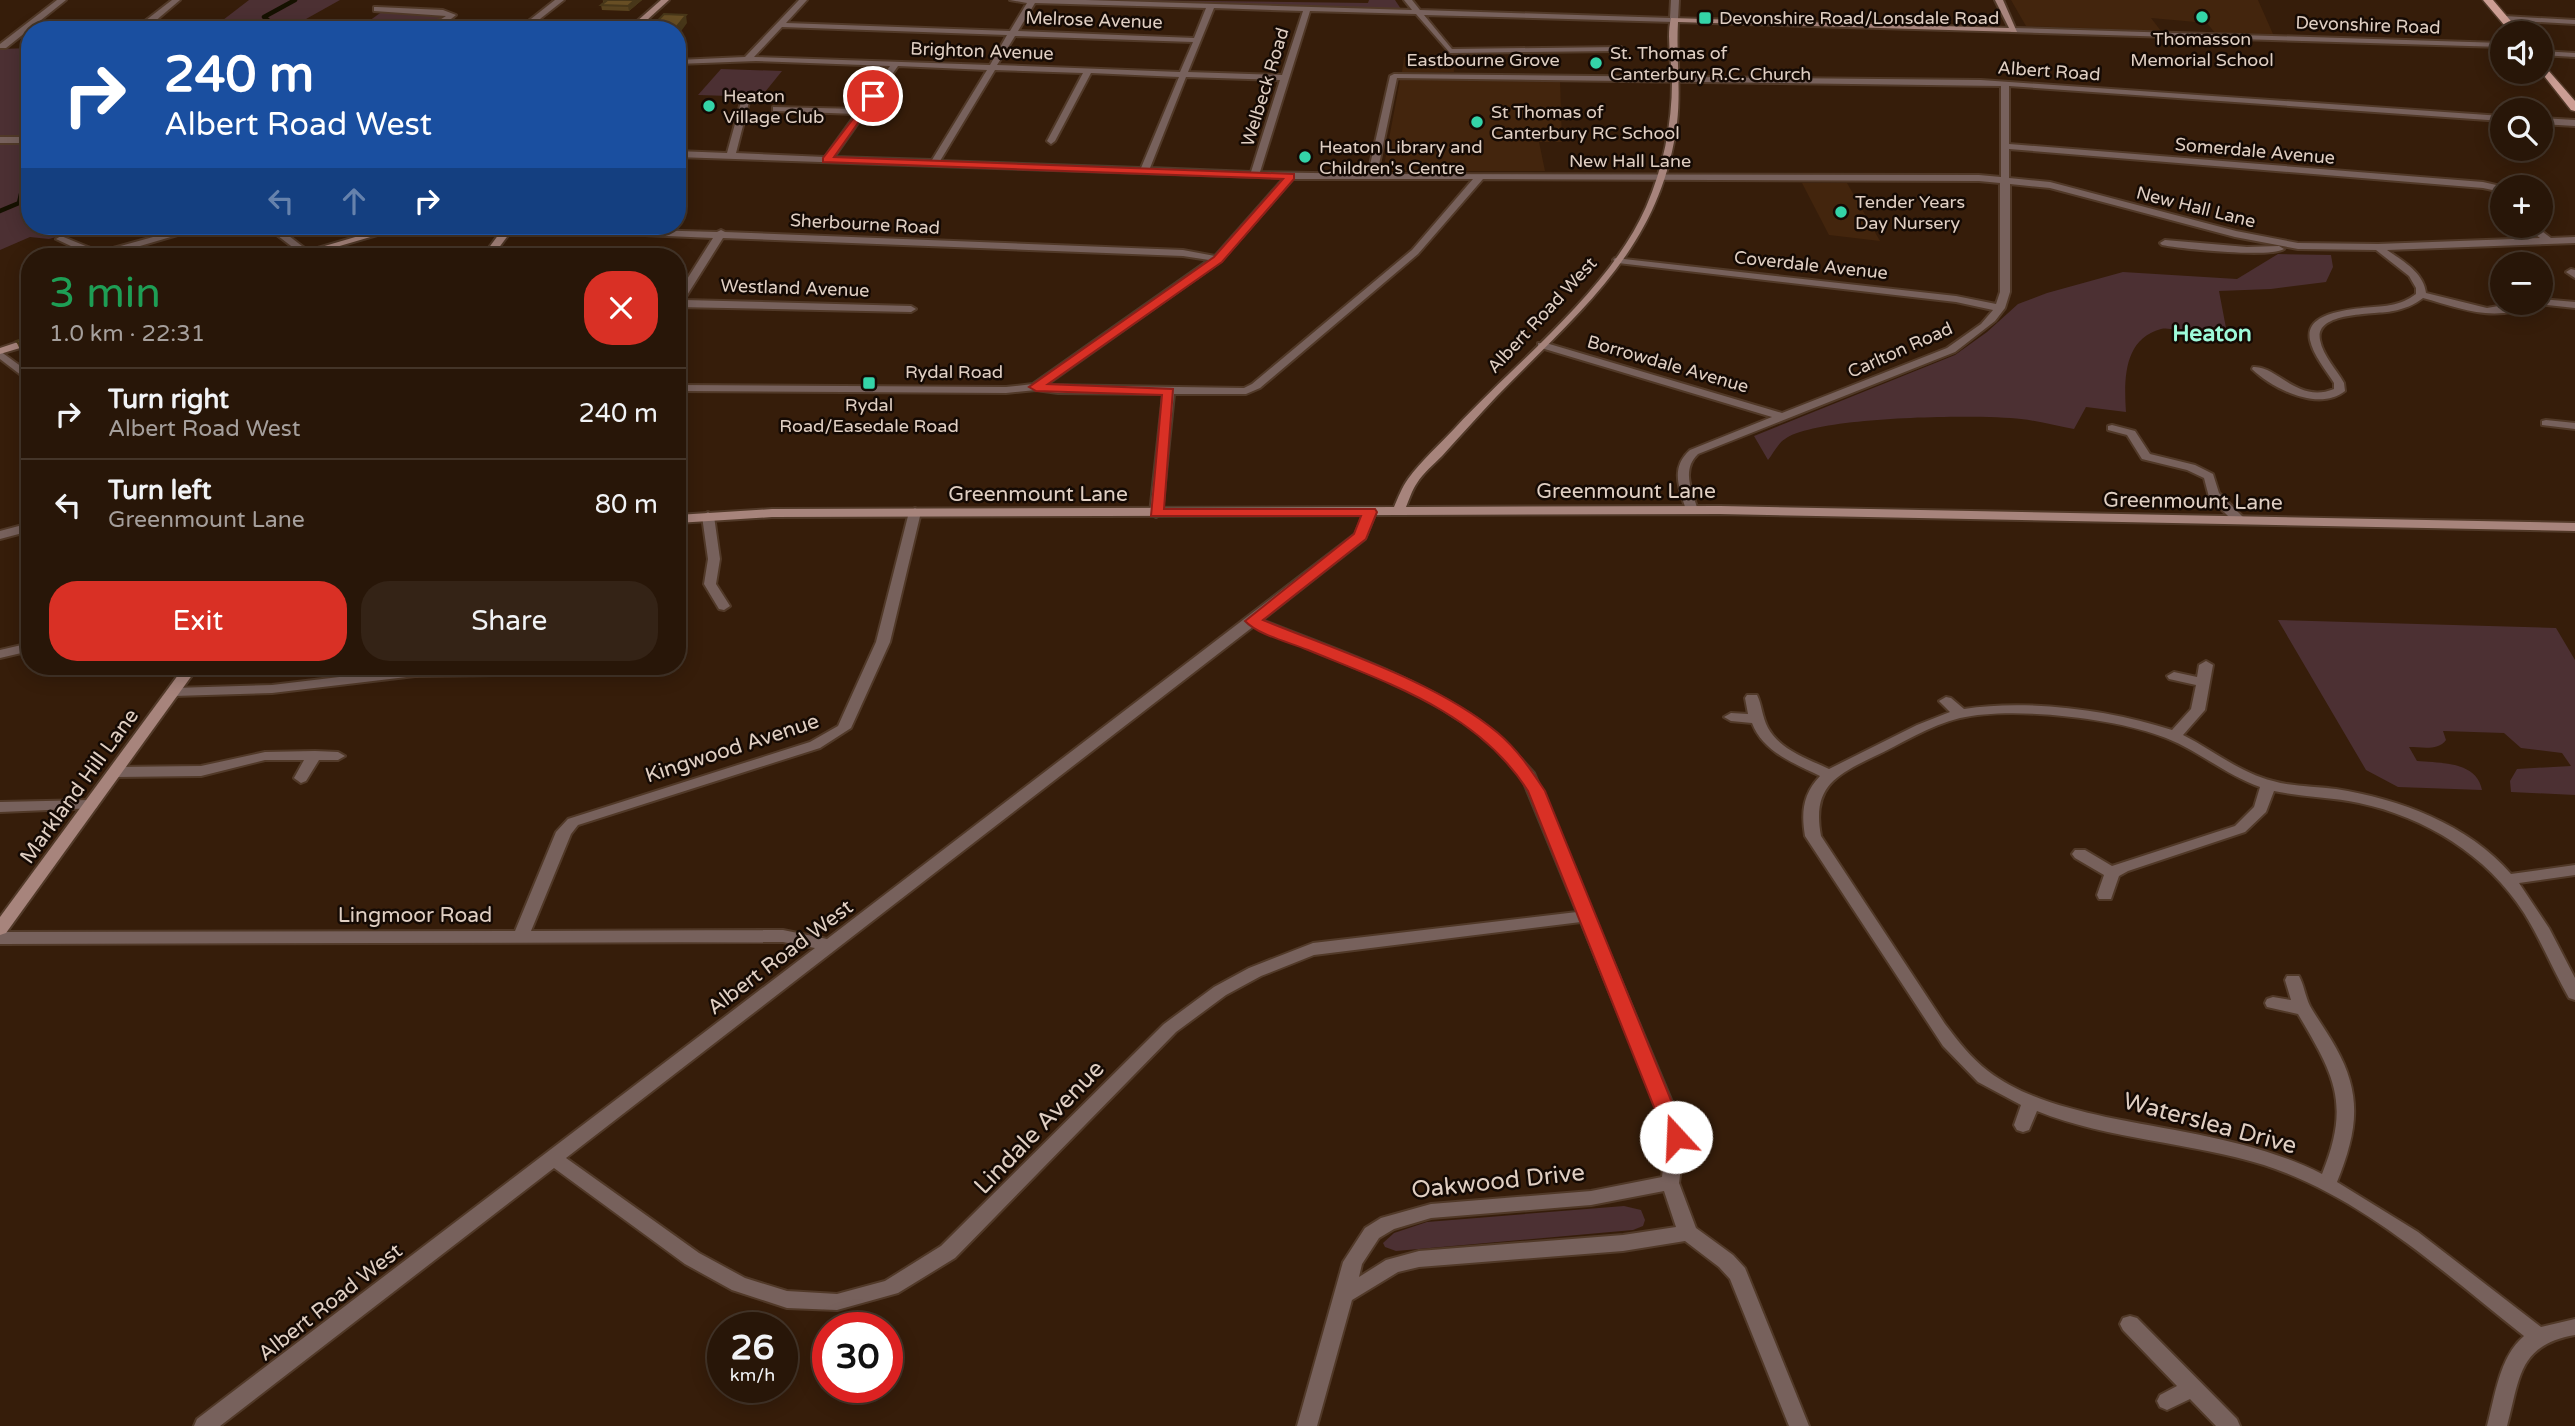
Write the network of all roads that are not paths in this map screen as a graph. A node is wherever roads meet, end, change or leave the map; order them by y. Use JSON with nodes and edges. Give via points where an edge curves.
{"nodes":[{"id":1,"x":62,"y":0,"type":"edge"},
{"id":2,"x":176,"y":0,"type":"edge"},
{"id":3,"x":394,"y":0,"type":"edge"},
{"id":4,"x":560,"y":0,"type":"edge"},
{"id":5,"x":665,"y":0,"type":"edge"},
{"id":6,"x":803,"y":0,"type":"edge"},
{"id":7,"x":1014,"y":0,"type":"edge"},
{"id":8,"x":1408,"y":0,"type":"edge"},
{"id":9,"x":1675,"y":0,"type":"edge"},
{"id":10,"x":2000,"y":0,"type":"edge"},
{"id":11,"x":2488,"y":0,"type":"edge"},
{"id":12,"x":1032,"y":1,"type":"edge"},
{"id":13,"x":1211,"y":6,"type":"junction"},
{"id":14,"x":377,"y":9,"type":"junction"},
{"id":15,"x":1307,"y":9,"type":"junction"},
{"id":16,"x":1418,"y":12,"type":"junction"},
{"id":17,"x":2504,"y":18,"type":"junction"},
{"id":18,"x":1674,"y":20,"type":"junction"},
{"id":19,"x":36,"y":21,"type":"edge"},
{"id":20,"x":150,"y":21,"type":"edge"},
{"id":21,"x":361,"y":21,"type":"edge"},
{"id":22,"x":444,"y":21,"type":"edge"},
{"id":23,"x":533,"y":21,"type":"edge"},
{"id":24,"x":641,"y":21,"type":"edge"},
{"id":25,"x":2506,"y":21,"type":"edge"},
{"id":26,"x":2575,"y":22,"type":"edge"},
{"id":27,"x":780,"y":25,"type":"junction"},
{"id":28,"x":2014,"y":30,"type":"junction"},
{"id":29,"x":21,"y":33,"type":"edge"},
{"id":30,"x":1013,"y":33,"type":"junction"},
{"id":31,"x":1197,"y":40,"type":"junction"},
{"id":32,"x":2490,"y":45,"type":"edge"},
{"id":33,"x":3,"y":47,"type":"dead end"},
{"id":34,"x":1618,"y":48,"type":"dead end"},
{"id":35,"x":2553,"y":54,"type":"edge"},
{"id":36,"x":2575,"y":55,"type":"edge"},
{"id":37,"x":748,"y":59,"type":"junction"},
{"id":38,"x":686,"y":62,"type":"edge"},
{"id":39,"x":896,"y":64,"type":"junction"},
{"id":40,"x":992,"y":67,"type":"junction"},
{"id":41,"x":1088,"y":71,"type":"junction"},
{"id":42,"x":1183,"y":74,"type":"junction"},
{"id":43,"x":1285,"y":78,"type":"junction"},
{"id":44,"x":1675,"y":79,"type":"junction"},
{"id":45,"x":2553,"y":80,"type":"edge"},
{"id":46,"x":2005,"y":84,"type":"junction"},
{"id":47,"x":745,"y":102,"type":"dead end"},
{"id":48,"x":2575,"y":108,"type":"edge"},
{"id":49,"x":776,"y":109,"type":"dead end"},
{"id":50,"x":861,"y":112,"type":"junction"},
{"id":51,"x":2490,"y":117,"type":"edge"},
{"id":52,"x":2553,"y":122,"type":"edge"},
{"id":53,"x":2575,"y":123,"type":"edge"},
{"id":54,"x":0,"y":140,"type":"edge"},
{"id":55,"x":21,"y":140,"type":"edge"},
{"id":56,"x":1051,"y":141,"type":"dead end"},
{"id":57,"x":2005,"y":146,"type":"junction"},
{"id":58,"x":686,"y":154,"type":"edge"},
{"id":59,"x":731,"y":156,"type":"junction"},
{"id":60,"x":827,"y":160,"type":"junction"},
{"id":61,"x":934,"y":164,"type":"junction"},
{"id":62,"x":1144,"y":172,"type":"junction"},
{"id":63,"x":1254,"y":176,"type":"junction"},
{"id":64,"x":1291,"y":176,"type":"junction"},
{"id":65,"x":1372,"y":176,"type":"junction"},
{"id":66,"x":1481,"y":176,"type":"junction"},
{"id":67,"x":1661,"y":177,"type":"junction"},
{"id":68,"x":2004,"y":180,"type":"junction"},
{"id":69,"x":2490,"y":187,"type":"edge"},
{"id":70,"x":686,"y":232,"type":"edge"},
{"id":71,"x":721,"y":233,"type":"junction"},
{"id":72,"x":173,"y":235,"type":"edge"},
{"id":73,"x":282,"y":235,"type":"edge"},
{"id":74,"x":371,"y":235,"type":"edge"},
{"id":75,"x":2545,"y":238,"type":"edge"},
{"id":76,"x":61,"y":239,"type":"dead end"},
{"id":77,"x":2548,"y":240,"type":"junction"},
{"id":78,"x":2575,"y":240,"type":"edge"},
{"id":79,"x":2165,"y":243,"type":"dead end"},
{"id":80,"x":2292,"y":245,"type":"junction"},
{"id":81,"x":2378,"y":247,"type":"junction"},
{"id":82,"x":82,"y":248,"type":"edge"},
{"id":83,"x":131,"y":248,"type":"edge"},
{"id":84,"x":299,"y":248,"type":"edge"},
{"id":85,"x":324,"y":248,"type":"edge"},
{"id":86,"x":1218,"y":259,"type":"junction"},
{"id":87,"x":1618,"y":261,"type":"junction"},
{"id":88,"x":686,"y":290,"type":"edge"},
{"id":89,"x":2421,"y":295,"type":"junction"},
{"id":90,"x":686,"y":303,"type":"edge"},
{"id":91,"x":2553,"y":303,"type":"edge"},
{"id":92,"x":2575,"y":305,"type":"edge"},
{"id":93,"x":2000,"y":308,"type":"junction"},
{"id":94,"x":911,"y":309,"type":"dead end"},
{"id":95,"x":2315,"y":310,"type":"dead end"},
{"id":96,"x":2487,"y":311,"type":"junction"},
{"id":97,"x":2490,"y":311,"type":"edge"},
{"id":98,"x":2331,"y":316,"type":"junction"},
{"id":99,"x":2495,"y":320,"type":"dead end"},
{"id":100,"x":21,"y":344,"type":"edge"},
{"id":101,"x":1542,"y":345,"type":"junction"},
{"id":102,"x":1,"y":351,"type":"edge"},
{"id":103,"x":2257,"y":369,"type":"dead end"},
{"id":104,"x":21,"y":370,"type":"edge"},
{"id":105,"x":2274,"y":379,"type":"junction"},
{"id":106,"x":2258,"y":382,"type":"dead end"},
{"id":107,"x":1036,"y":387,"type":"junction"},
{"id":108,"x":686,"y":388,"type":"edge"},
{"id":109,"x":1169,"y":392,"type":"junction"},
{"id":110,"x":2534,"y":416,"type":"dead end"},
{"id":111,"x":1784,"y":417,"type":"junction"},
{"id":112,"x":2575,"y":426,"type":"edge"},
{"id":113,"x":2112,"y":428,"type":"dead end"},
{"id":114,"x":1692,"y":510,"type":"junction"},
{"id":115,"x":1398,"y":511,"type":"junction"},
{"id":116,"x":915,"y":512,"type":"junction"},
{"id":117,"x":1370,"y":512,"type":"junction"},
{"id":118,"x":1156,"y":513,"type":"junction"},
{"id":119,"x":708,"y":516,"type":"junction"},
{"id":120,"x":686,"y":518,"type":"edge"},
{"id":121,"x":2240,"y":521,"type":"junction"},
{"id":122,"x":2575,"y":527,"type":"edge"},
{"id":123,"x":21,"y":529,"type":"edge"},
{"id":124,"x":0,"y":534,"type":"edge"},
{"id":125,"x":724,"y":606,"type":"dead end"},
{"id":126,"x":1252,"y":621,"type":"junction"},
{"id":127,"x":21,"y":649,"type":"edge"},
{"id":128,"x":0,"y":654,"type":"edge"},
{"id":129,"x":2206,"y":665,"type":"dead end"},
{"id":130,"x":186,"y":675,"type":"edge"},
{"id":131,"x":388,"y":675,"type":"edge"},
{"id":132,"x":2174,"y":676,"type":"dead end"},
{"id":133,"x":2203,"y":682,"type":"junction"},
{"id":134,"x":174,"y":692,"type":"junction"},
{"id":135,"x":1752,"y":698,"type":"dead end"},
{"id":136,"x":1946,"y":701,"type":"dead end"},
{"id":137,"x":1959,"y":713,"type":"junction"},
{"id":138,"x":1731,"y":717,"type":"dead end"},
{"id":139,"x":1755,"y":719,"type":"junction"},
{"id":140,"x":2174,"y":736,"type":"junction"},
{"id":141,"x":315,"y":755,"type":"junction"},
{"id":142,"x":338,"y":756,"type":"dead end"},
{"id":143,"x":116,"y":772,"type":"junction"},
{"id":144,"x":1828,"y":774,"type":"junction"},
{"id":145,"x":301,"y":778,"type":"dead end"},
{"id":146,"x":2268,"y":785,"type":"junction"},
{"id":147,"x":91,"y":805,"type":"junction"},
{"id":148,"x":0,"y":807,"type":"edge"},
{"id":149,"x":2080,"y":855,"type":"dead end"},
{"id":150,"x":2573,"y":863,"type":"edge"},
{"id":151,"x":2112,"y":873,"type":"junction"},
{"id":152,"x":2510,"y":879,"type":"junction"},
{"id":153,"x":2105,"y":895,"type":"dead end"},
{"id":154,"x":1588,"y":916,"type":"junction"},
{"id":155,"x":0,"y":929,"type":"edge"},
{"id":156,"x":521,"y":936,"type":"junction"},
{"id":157,"x":0,"y":938,"type":"edge"},
{"id":158,"x":829,"y":945,"type":"junction"},
{"id":159,"x":2293,"y":980,"type":"dead end"},
{"id":160,"x":2575,"y":995,"type":"edge"},
{"id":161,"x":2273,"y":1003,"type":"dead end"},
{"id":162,"x":2300,"y":1008,"type":"junction"},
{"id":163,"x":2031,"y":1102,"type":"junction"},
{"id":164,"x":2023,"y":1125,"type":"dead end"},
{"id":165,"x":552,"y":1157,"type":"junction"},
{"id":166,"x":1670,"y":1183,"type":"junction"},
{"id":167,"x":2327,"y":1183,"type":"junction"},
{"id":168,"x":1688,"y":1233,"type":"junction"},
{"id":169,"x":1342,"y":1296,"type":"junction"},
{"id":170,"x":2130,"y":1324,"type":"dead end"},
{"id":171,"x":2575,"y":1327,"type":"edge"},
{"id":172,"x":2537,"y":1335,"type":"junction"},
{"id":173,"x":2193,"y":1388,"type":"junction"},
{"id":174,"x":2167,"y":1401,"type":"dead end"},
{"id":175,"x":204,"y":1426,"type":"edge"},
{"id":176,"x":1307,"y":1426,"type":"edge"},
{"id":177,"x":1799,"y":1426,"type":"edge"},
{"id":178,"x":2230,"y":1426,"type":"edge"},
{"id":179,"x":2497,"y":1426,"type":"edge"}],
"edges":[{"from":1,"to":19,"type":"street"},
{"from":2,"to":20,"type":"street"},
{"from":3,"to":14,"type":"street"},
{"from":4,"to":23,"type":"street"},
{"from":5,"to":24,"type":"street"},
{"from":6,"to":27,"type":"street"},
{"from":7,"to":12,"type":"street","name":"Devonshire Road"},
{"from":8,"to":16,"type":"street"},
{"from":9,"to":18,"type":"street"},
{"from":10,"to":28,"type":"street"},
{"from":11,"to":17,"type":"main road"},
{"from":12,"to":13,"type":"street","name":"Devonshire Road"},
{"from":12,"to":30,"type":"street"},
{"from":13,"to":15,"type":"street","name":"Devonshire Road"},
{"from":13,"to":31,"type":"street"},
{"from":14,"to":21,"type":"street"},
{"from":14,"to":22,"type":"street","via":[[453,15]]},
{"from":15,"to":16,"type":"street","name":"Devonshire Road"},
{"from":15,"to":43,"type":"street","name":"Welbeck Road"},
{"from":16,"to":18,"type":"street","name":"Devonshire Road"},
{"from":16,"to":34,"type":"street","via":[[1450,51]]},
{"from":17,"to":25,"type":"main road"},
{"from":17,"to":26,"type":"street"},
{"from":18,"to":28,"type":"street","name":"Devonshire Road"},
{"from":18,"to":44,"type":"street","name":"Albert Road West"},
{"from":27,"to":30,"type":"street","name":"Melrose Avenue"},
{"from":27,"to":37,"type":"street"},
{"from":28,"to":32,"type":"street","name":"Devonshire Road"},
{"from":29,"to":33,"type":"street"},
{"from":30,"to":31,"type":"street","name":"Melrose Avenue"},
{"from":30,"to":40,"type":"street"},
{"from":31,"to":42,"type":"street"},
{"from":35,"to":36,"type":"street"},
{"from":37,"to":38,"type":"street","name":"Brighton Avenue"},
{"from":37,"to":39,"type":"street","name":"Brighton Avenue"},
{"from":39,"to":40,"type":"street","name":"Brighton Avenue"},
{"from":39,"to":50,"type":"street"},
{"from":40,"to":41,"type":"street","name":"Brighton Avenue"},
{"from":40,"to":61,"type":"street"},
{"from":41,"to":42,"type":"street","name":"Brighton Avenue"},
{"from":41,"to":56,"type":"street"},
{"from":42,"to":43,"type":"street","name":"Brighton Avenue"},
{"from":42,"to":62,"type":"street"},
{"from":43,"to":63,"type":"street","name":"Welbeck Road"},
{"from":44,"to":46,"type":"street","name":"Albert Road"},
{"from":44,"to":65,"type":"street","name":"Eastbourne Grove","via":[[1394,76]]},
{"from":44,"to":67,"type":"street","name":"Albert Road West"},
{"from":45,"to":48,"type":"main road"},
{"from":46,"to":51,"type":"street","name":"Albert Road"},
{"from":46,"to":57,"type":"street"},
{"from":47,"to":59,"type":"street"},
{"from":49,"to":50,"type":"street","via":[[792,105]]},
{"from":50,"to":60,"type":"street"},
{"from":52,"to":53,"type":"street"},
{"from":54,"to":55,"type":"street"},
{"from":57,"to":68,"type":"street"},
{"from":57,"to":69,"type":"street","name":"Somerdale Avenue"},
{"from":58,"to":59,"type":"street","name":"New Hall Lane"},
{"from":59,"to":60,"type":"street","name":"New Hall Lane"},
{"from":60,"to":61,"type":"street","name":"New Hall Lane"},
{"from":61,"to":62,"type":"street","name":"New Hall Lane"},
{"from":62,"to":63,"type":"street","name":"New Hall Lane"},
{"from":63,"to":64,"type":"street","name":"New Hall Lane"},
{"from":64,"to":65,"type":"street","name":"New Hall Lane"},
{"from":64,"to":86,"type":"street"},
{"from":65,"to":66,"type":"street","name":"New Hall Lane"},
{"from":66,"to":67,"type":"street","name":"New Hall Lane"},
{"from":66,"to":109,"type":"street","name":"Rydal Road","via":[[1415,252],[1256,387],[1240,392]]},
{"from":67,"to":68,"type":"street","name":"New Hall Lane"},
{"from":67,"to":87,"type":"street","name":"Albert Road West","via":[[1646,216]]},
{"from":68,"to":80,"type":"street","name":"New Hall Lane","via":[[2050,186]]},
{"from":68,"to":93,"type":"street","via":[[2005,292]]},
{"from":70,"to":71,"type":"street","name":"Sherbourne Road"},
{"from":71,"to":86,"type":"street","name":"Sherbourne Road","via":[[1184,253]]},
{"from":71,"to":88,"type":"street"},
{"from":72,"to":83,"type":"street"},
{"from":73,"to":84,"type":"street"},
{"from":74,"to":85,"type":"street"},
{"from":75,"to":77,"type":"street"},
{"from":76,"to":82,"type":"street"},
{"from":77,"to":78,"type":"street","name":"New Hall Lane"},
{"from":77,"to":81,"type":"street","name":"New Hall Lane"},
{"from":79,"to":80,"type":"street","via":[[2266,250]]},
{"from":80,"to":81,"type":"street","name":"New Hall Lane"},
{"from":81,"to":89,"type":"street","via":[[2416,279]]},
{"from":86,"to":107,"type":"street"},
{"from":87,"to":93,"type":"street","name":"Coverdale Avenue","via":[[1956,299]]},
{"from":87,"to":101,"type":"street","name":"Albert Road West"},
{"from":89,"to":96,"type":"street"},
{"from":89,"to":98,"type":"street","via":[[2409,304]]},
{"from":90,"to":94,"type":"street","name":"Westland Avenue"},
{"from":91,"to":92,"type":"street"},
{"from":93,"to":111,"type":"street","name":"Carlton Road","via":[[1951,350]]},
{"from":95,"to":98,"type":"street"},
{"from":96,"to":97,"type":"street"},
{"from":96,"to":99,"type":"street"},
{"from":98,"to":105,"type":"street","via":[[2316,331],[2315,344],[2340,383],[2340,391],[2327,396],[2309,394]]},
{"from":100,"to":102,"type":"street"},
{"from":101,"to":111,"type":"street","name":"Borrowdale Avenue"},
{"from":101,"to":115,"type":"street","name":"Albert Road West","via":[[1412,481]]},
{"from":102,"to":104,"type":"street"},
{"from":103,"to":105,"type":"street"},
{"from":105,"to":106,"type":"street"},
{"from":107,"to":108,"type":"street","name":"Rydal Road"},
{"from":107,"to":109,"type":"street","name":"Rydal Road"},
{"from":109,"to":118,"type":"street"},
{"from":110,"to":112,"type":"street","via":[[2543,426]]},
{"from":111,"to":114,"type":"street","name":"Carlton Road","via":[[1689,456],[1681,471]]},
{"from":113,"to":121,"type":"street","via":[[2131,433],[2142,454],[2151,460],[2191,467],[2209,476],[2213,494]]},
{"from":114,"to":115,"type":"street","name":"Greenmount Lane"},
{"from":114,"to":121,"type":"street","name":"Greenmount Lane"},
{"from":115,"to":117,"type":"street","name":"Greenmount Lane"},
{"from":116,"to":118,"type":"street","name":"Greenmount Lane"},
{"from":116,"to":119,"type":"street","name":"Greenmount Lane"},
{"from":116,"to":156,"type":"street","name":"Kingwood Avenue","via":[[883,642],[844,727],[815,745],[573,822],[564,832]]},
{"from":117,"to":118,"type":"street","name":"Greenmount Lane"},
{"from":117,"to":126,"type":"street","name":"Albert Road West","via":[[1361,536]]},
{"from":119,"to":120,"type":"street","name":"Greenmount Lane"},
{"from":119,"to":125,"type":"street","via":[[714,559],[710,584]]},
{"from":121,"to":122,"type":"street","name":"Greenmount Lane"},
{"from":123,"to":124,"type":"street"},
{"from":126,"to":154,"type":"street","via":[[1435,698],[1500,743],[1537,791]]},
{"from":126,"to":158,"type":"street","name":"Albert Road West"},
{"from":127,"to":128,"type":"street"},
{"from":129,"to":133,"type":"street"},
{"from":130,"to":134,"type":"street","name":"Markland Hill Lane"},
{"from":131,"to":134,"type":"street","via":[[244,691]]},
{"from":132,"to":133,"type":"street"},
{"from":133,"to":140,"type":"street","via":[[2197,710]]},
{"from":134,"to":143,"type":"street","name":"Markland Hill Lane"},
{"from":135,"to":139,"type":"street"},
{"from":136,"to":137,"type":"street"},
{"from":137,"to":140,"type":"street","via":[[2003,710],[2091,718],[2138,724]]},
{"from":137,"to":144,"type":"street"},
{"from":138,"to":139,"type":"street"},
{"from":139,"to":144,"type":"street","via":[[1770,743]]},
{"from":140,"to":146,"type":"street","via":[[2218,765]]},
{"from":141,"to":142,"type":"street"},
{"from":141,"to":143,"type":"street","via":[[265,757],[201,771]]},
{"from":141,"to":145,"type":"street"},
{"from":143,"to":147,"type":"street","name":"Markland Hill Lane"},
{"from":144,"to":163,"type":"street","name":"Waterslea Drive","via":[[1810,804],[1813,836],[1957,1052],[1987,1079]]},
{"from":146,"to":151,"type":"street","via":[[2261,809],[2240,829]]},
{"from":146,"to":152,"type":"street","via":[[2386,805],[2460,839]]},
{"from":147,"to":148,"type":"street"},
{"from":147,"to":155,"type":"street","name":"Markland Hill Lane"},
{"from":149,"to":151,"type":"street"},
{"from":150,"to":152,"type":"street"},
{"from":151,"to":153,"type":"street"},
{"from":152,"to":160,"type":"street"},
{"from":154,"to":165,"type":"street","name":"Lindale Avenue","via":[[1313,949],[1239,977],[1170,1028],[948,1252],[925,1270],[870,1294],[837,1302],[806,1303],[749,1291],[701,1265]]},
{"from":154,"to":166,"type":"street","via":[[1674,1129]]},
{"from":156,"to":157,"type":"street","name":"Lingmoor Road"},
{"from":156,"to":158,"type":"street","name":"Lingmoor Road","via":[[783,936]]},
{"from":158,"to":165,"type":"street","name":"Albert Road West"},
{"from":159,"to":162,"type":"street"},
{"from":161,"to":162,"type":"street"},
{"from":162,"to":167,"type":"street","via":[[2334,1060],[2343,1084],[2347,1130]]},
{"from":163,"to":164,"type":"street"},
{"from":163,"to":167,"type":"street","name":"Waterslea Drive","via":[[2238,1150]]},
{"from":165,"to":175,"type":"street","name":"Albert Road West"},
{"from":166,"to":168,"type":"street"},
{"from":166,"to":169,"type":"street","name":"Oakwood Drive","via":[[1591,1198],[1408,1216],[1372,1233],[1353,1262]]},
{"from":167,"to":172,"type":"street","name":"Waterslea Drive","via":[[2401,1230]]},
{"from":168,"to":169,"type":"street","via":[[1623,1243],[1419,1259],[1393,1266]]},
{"from":168,"to":177,"type":"street","via":[[1738,1275]]},
{"from":169,"to":176,"type":"street","name":"Oakwood Drive"},
{"from":170,"to":173,"type":"street"},
{"from":171,"to":172,"type":"street"},
{"from":172,"to":179,"type":"street","via":[[2521,1351]]},
{"from":173,"to":174,"type":"street"},
{"from":173,"to":178,"type":"street"}]}
